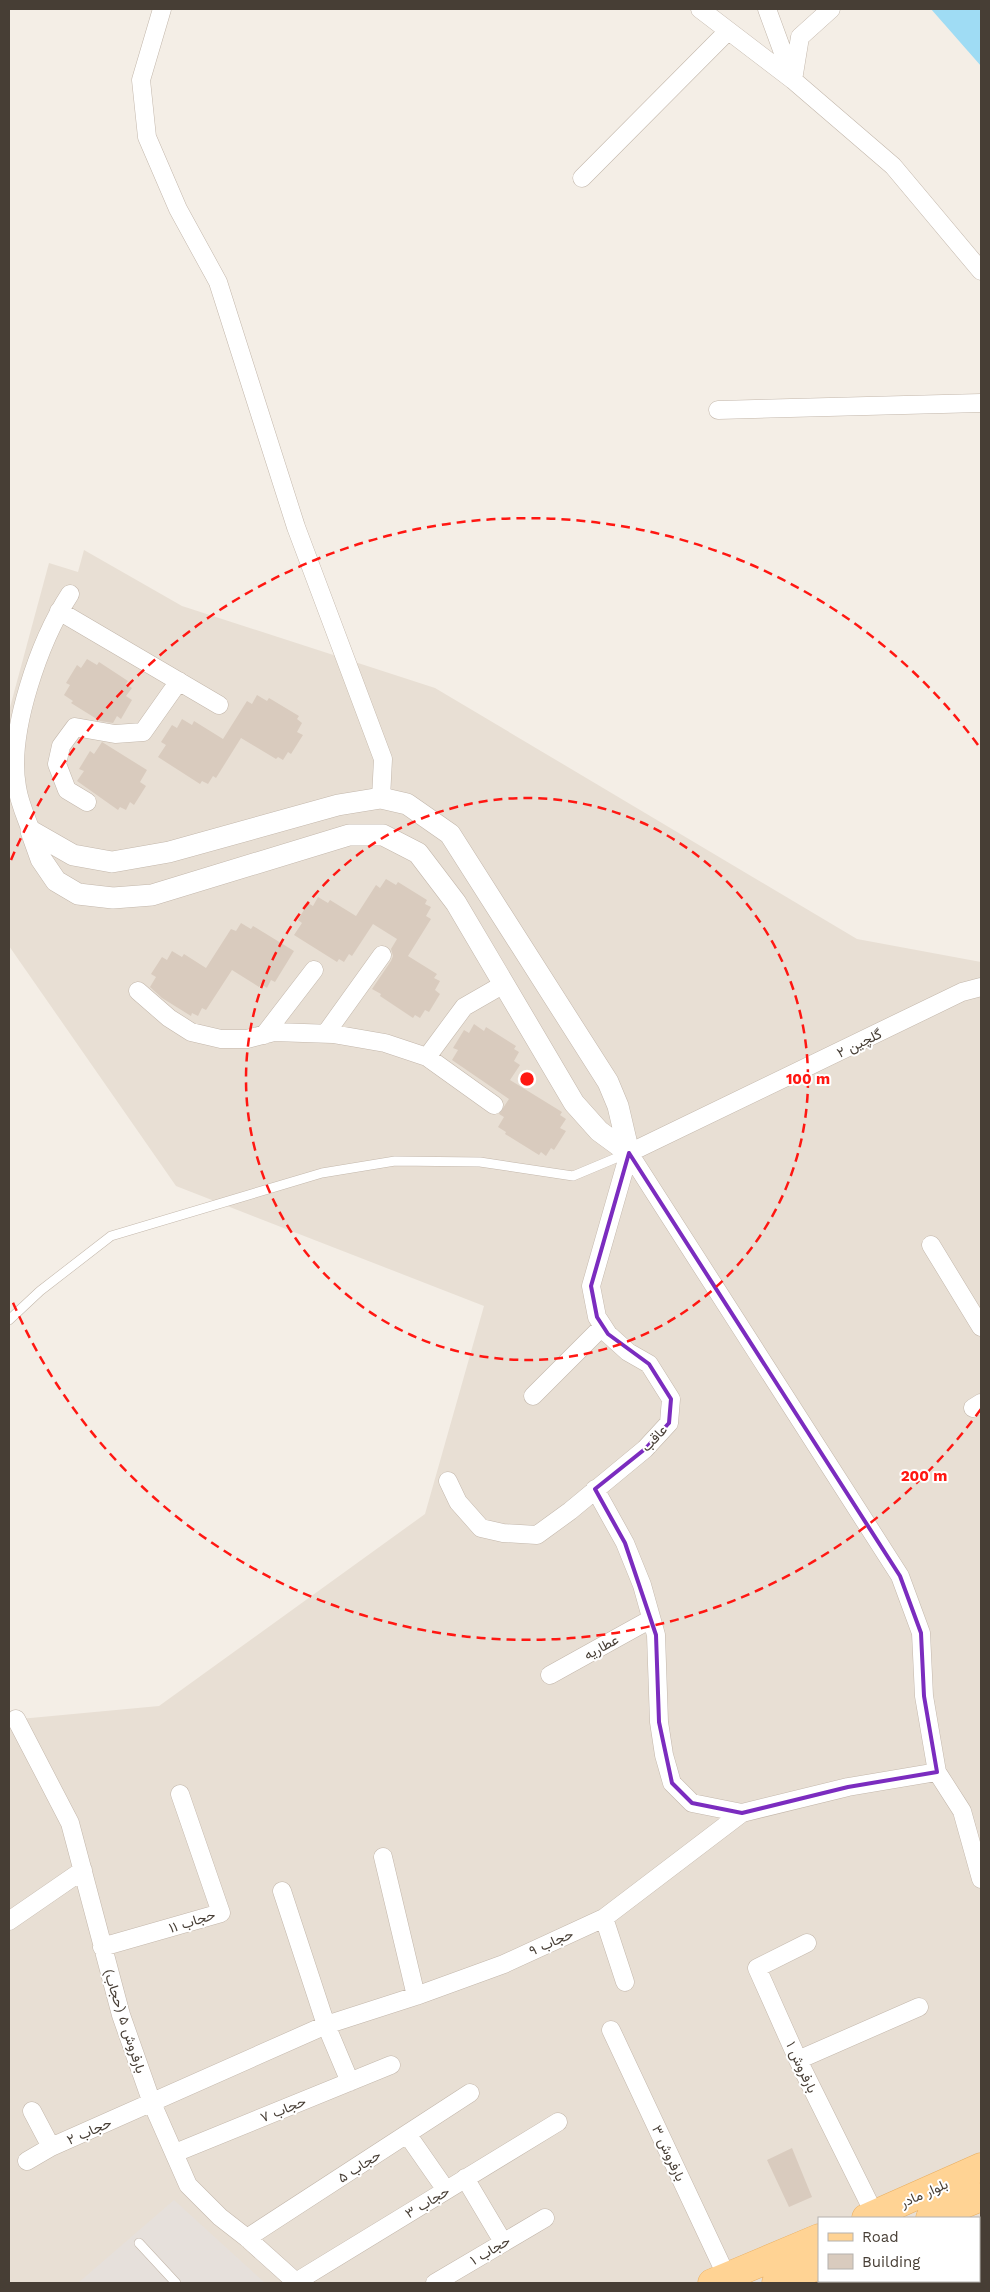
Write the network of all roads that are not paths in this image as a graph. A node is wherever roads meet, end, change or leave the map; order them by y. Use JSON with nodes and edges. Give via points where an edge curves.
{"nodes":[{"id":1,"x":162,"y":9,"type":"edge"},
{"id":2,"x":700,"y":9,"type":"edge"},
{"id":3,"x":767,"y":9,"type":"edge"},
{"id":4,"x":832,"y":9,"type":"edge"},
{"id":5,"x":728,"y":31,"type":"junction"},
{"id":6,"x":792,"y":80,"type":"junction"},
{"id":7,"x":582,"y":178,"type":"dead end"},
{"id":8,"x":981,"y":271,"type":"edge"},
{"id":9,"x":981,"y":403,"type":"edge"},
{"id":10,"x":718,"y":410,"type":"dead end"},
{"id":11,"x":70,"y":594,"type":"dead end"},
{"id":12,"x":59,"y":611,"type":"junction"},
{"id":13,"x":179,"y":681,"type":"junction"},
{"id":14,"x":219,"y":705,"type":"dead end"},
{"id":15,"x":380,"y":798,"type":"junction"},
{"id":16,"x":87,"y":802,"type":"dead end"},
{"id":17,"x":31,"y":831,"type":"junction"},
{"id":18,"x":485,"y":890,"type":"junction"},
{"id":19,"x":456,"y":903,"type":"junction"},
{"id":20,"x":382,"y":955,"type":"dead end"},
{"id":21,"x":314,"y":970,"type":"dead end"},
{"id":22,"x":504,"y":984,"type":"junction"},
{"id":23,"x":981,"y":987,"type":"edge"},
{"id":24,"x":138,"y":990,"type":"dead end"},
{"id":25,"x":326,"y":1033,"type":"junction"},
{"id":26,"x":264,"y":1034,"type":"junction"},
{"id":27,"x":427,"y":1057,"type":"junction"},
{"id":28,"x":494,"y":1105,"type":"dead end"},
{"id":29,"x":628,"y":1153,"type":"junction"},
{"id":30,"x":931,"y":1245,"type":"dead end"},
{"id":31,"x":9,"y":1320,"type":"edge"},
{"id":32,"x":603,"y":1326,"type":"junction"},
{"id":33,"x":981,"y":1327,"type":"edge"},
{"id":34,"x":533,"y":1396,"type":"dead end"},
{"id":35,"x":448,"y":1481,"type":"dead end"},
{"id":36,"x":595,"y":1489,"type":"junction"},
{"id":37,"x":651,"y":1618,"type":"junction"},
{"id":38,"x":550,"y":1675,"type":"dead end"},
{"id":39,"x":16,"y":1719,"type":"dead end"},
{"id":40,"x":937,"y":1772,"type":"junction"},
{"id":41,"x":180,"y":1794,"type":"dead end"},
{"id":42,"x":742,"y":1814,"type":"junction"},
{"id":43,"x":382,"y":1857,"type":"dead end"},
{"id":44,"x":83,"y":1870,"type":"junction"},
{"id":45,"x":981,"y":1879,"type":"edge"},
{"id":46,"x":282,"y":1891,"type":"dead end"},
{"id":47,"x":604,"y":1918,"type":"junction"},
{"id":48,"x":9,"y":1921,"type":"edge"},
{"id":49,"x":807,"y":1943,"type":"dead end"},
{"id":50,"x":102,"y":1947,"type":"junction"},
{"id":51,"x":626,"y":1982,"type":"dead end"},
{"id":52,"x":416,"y":1996,"type":"junction"},
{"id":53,"x":919,"y":2007,"type":"dead end"},
{"id":54,"x":326,"y":2024,"type":"junction"},
{"id":55,"x":611,"y":2030,"type":"dead end"},
{"id":56,"x":798,"y":2060,"type":"junction"},
{"id":57,"x":391,"y":2065,"type":"dead end"},
{"id":58,"x":350,"y":2082,"type":"junction"},
{"id":59,"x":470,"y":2093,"type":"dead end"},
{"id":60,"x":152,"y":2103,"type":"junction"},
{"id":61,"x":32,"y":2111,"type":"dead end"},
{"id":62,"x":558,"y":2122,"type":"dead end"},
{"id":63,"x":407,"y":2134,"type":"junction"},
{"id":64,"x":51,"y":2148,"type":"junction"},
{"id":65,"x":175,"y":2153,"type":"junction"},
{"id":66,"x":27,"y":2161,"type":"dead end"},
{"id":67,"x":981,"y":2167,"type":"edge"},
{"id":68,"x":465,"y":2178,"type":"junction"},
{"id":69,"x":446,"y":2190,"type":"junction"},
{"id":70,"x":981,"y":2197,"type":"edge"},
{"id":71,"x":871,"y":2216,"type":"edge"},
{"id":72,"x":932,"y":2217,"type":"edge"},
{"id":73,"x":545,"y":2218,"type":"dead end"},
{"id":74,"x":247,"y":2238,"type":"junction"},
{"id":75,"x":818,"y":2238,"type":"edge"},
{"id":76,"x":503,"y":2242,"type":"junction"},
{"id":77,"x":139,"y":2243,"type":"dead end"},
{"id":78,"x":818,"y":2265,"type":"edge"},
{"id":79,"x":720,"y":2280,"type":"edge"},
{"id":80,"x":176,"y":2283,"type":"edge"},
{"id":81,"x":296,"y":2283,"type":"edge"},
{"id":82,"x":435,"y":2283,"type":"edge"},
{"id":83,"x":776,"y":2283,"type":"edge"}],
"edges":[{"from":1,"to":15,"type":"street","via":[[142,80],[147,137],[178,210],[218,282],[296,526],[383,759]]},
{"from":2,"to":5,"type":"street"},
{"from":3,"to":6,"type":"street"},
{"from":4,"to":6,"type":"street","via":[[800,37]]},
{"from":5,"to":6,"type":"street"},
{"from":5,"to":7,"type":"street"},
{"from":6,"to":8,"type":"street","via":[[893,166]]},
{"from":9,"to":10,"type":"street"},
{"from":11,"to":12,"type":"street"},
{"from":12,"to":13,"type":"street"},
{"from":12,"to":17,"type":"street","via":[[28,688],[14,754],[17,787]]},
{"from":13,"to":14,"type":"street"},
{"from":13,"to":16,"type":"street","via":[[143,732],[116,734],[75,727],[61,746],[57,764],[66,790]]},
{"from":15,"to":17,"type":"street","via":[[338,804],[169,852],[112,862],[73,855]]},
{"from":15,"to":18,"type":"street","via":[[407,804],[450,834]]},
{"from":17,"to":19,"type":"street","via":[[41,859],[56,881],[78,894],[113,898],[152,895],[349,835],[382,835],[418,853]]},
{"from":18,"to":19,"type":"street"},
{"from":18,"to":29,"type":"street","via":[[608,1082],[618,1106]]},
{"from":19,"to":22,"type":"street"},
{"from":20,"to":25,"type":"street"},
{"from":21,"to":26,"type":"street"},
{"from":22,"to":27,"type":"street","via":[[464,1006]]},
{"from":22,"to":29,"type":"street","via":[[574,1103],[600,1131]]},
{"from":23,"to":29,"type":"street","name":"گلچین ۲","via":[[962,992]]},
{"from":24,"to":26,"type":"street","via":[[190,1032],[221,1039],[247,1039]]},
{"from":25,"to":26,"type":"street"},
{"from":25,"to":27,"type":"street","via":[[385,1043]]},
{"from":27,"to":28,"type":"street"},
{"from":29,"to":31,"type":"lane","via":[[573,1176],[480,1162],[395,1161],[322,1173],[111,1236]]},
{"from":29,"to":32,"type":"street","name":"عاقب","via":[[591,1286],[597,1317]]},
{"from":29,"to":40,"type":"street","via":[[900,1576],[921,1633],[924,1696]]},
{"from":30,"to":33,"type":"street"},
{"from":32,"to":34,"type":"street"},
{"from":32,"to":36,"type":"street","name":"عاقب","via":[[628,1352],[649,1364],[671,1399],[669,1423],[645,1449]]},
{"from":35,"to":36,"type":"street","name":"عاقب","via":[[458,1502],[481,1528],[503,1533],[537,1534]]},
{"from":36,"to":37,"type":"street","via":[[625,1543]]},
{"from":37,"to":38,"type":"street","name":"عطاریه"},
{"from":37,"to":42,"type":"street","via":[[656,1635],[659,1722],[672,1783],[692,1804]]},
{"from":39,"to":44,"type":"street","name":"بارفروش ۵ (حجاب)","via":[[70,1823]]},
{"from":40,"to":42,"type":"street","name":"حجاب ۹","via":[[848,1786]]},
{"from":40,"to":45,"type":"street","via":[[962,1811]]},
{"from":41,"to":50,"type":"street","name":"حجاب ۱۱","via":[[220,1914]]},
{"from":42,"to":47,"type":"street","name":"حجاب ۹"},
{"from":43,"to":52,"type":"street"},
{"from":44,"to":48,"type":"street"},
{"from":44,"to":50,"type":"street","name":"بارفروش ۵ (حجاب)"},
{"from":46,"to":54,"type":"street"},
{"from":47,"to":51,"type":"street"},
{"from":47,"to":52,"type":"street","name":"حجاب ۹","via":[[504,1964]]},
{"from":49,"to":56,"type":"street","name":"بارفروش ۱","via":[[757,1968]]},
{"from":50,"to":60,"type":"street","name":"بارفروش ۵ (حجاب)","via":[[121,2015]]},
{"from":52,"to":54,"type":"street","name":"حجاب ۹"},
{"from":53,"to":56,"type":"street"},
{"from":54,"to":58,"type":"street"},
{"from":54,"to":60,"type":"street","name":"حجاب ۹"},
{"from":55,"to":79,"type":"street","name":"بارفروش ۳"},
{"from":56,"to":71,"type":"street","name":"بارفروش ۱"},
{"from":57,"to":58,"type":"street","name":"حجاب ۷"},
{"from":58,"to":65,"type":"street","name":"حجاب ۷"},
{"from":59,"to":63,"type":"street","name":"حجاب ۵"},
{"from":60,"to":64,"type":"street","name":"حجاب ۲"},
{"from":60,"to":65,"type":"street","name":"بارفروش ۵ (حجاب)"},
{"from":61,"to":64,"type":"street"},
{"from":62,"to":68,"type":"street","name":"حجاب ۳"},
{"from":63,"to":69,"type":"street"},
{"from":63,"to":74,"type":"street","name":"حجاب ۵"},
{"from":64,"to":66,"type":"street","name":"حجاب ۲"},
{"from":65,"to":74,"type":"street","name":"بارفروش ۵ (حجاب)","via":[[188,2185]]},
{"from":67,"to":71,"type":"main road","name":"بلوار مادر"},
{"from":68,"to":69,"type":"street","name":"حجاب ۳"},
{"from":68,"to":76,"type":"street"},
{"from":69,"to":81,"type":"street","name":"حجاب ۳"},
{"from":70,"to":72,"type":"main road","name":"بلوار مادر"},
{"from":73,"to":76,"type":"street","name":"حجاب ۱"},
{"from":74,"to":81,"type":"street","name":"بارفروش ۵ (حجاب)"},
{"from":75,"to":79,"type":"main road"},
{"from":76,"to":82,"type":"street","name":"حجاب ۱"},
{"from":77,"to":80,"type":"lane"},
{"from":78,"to":83,"type":"main road"}]}
